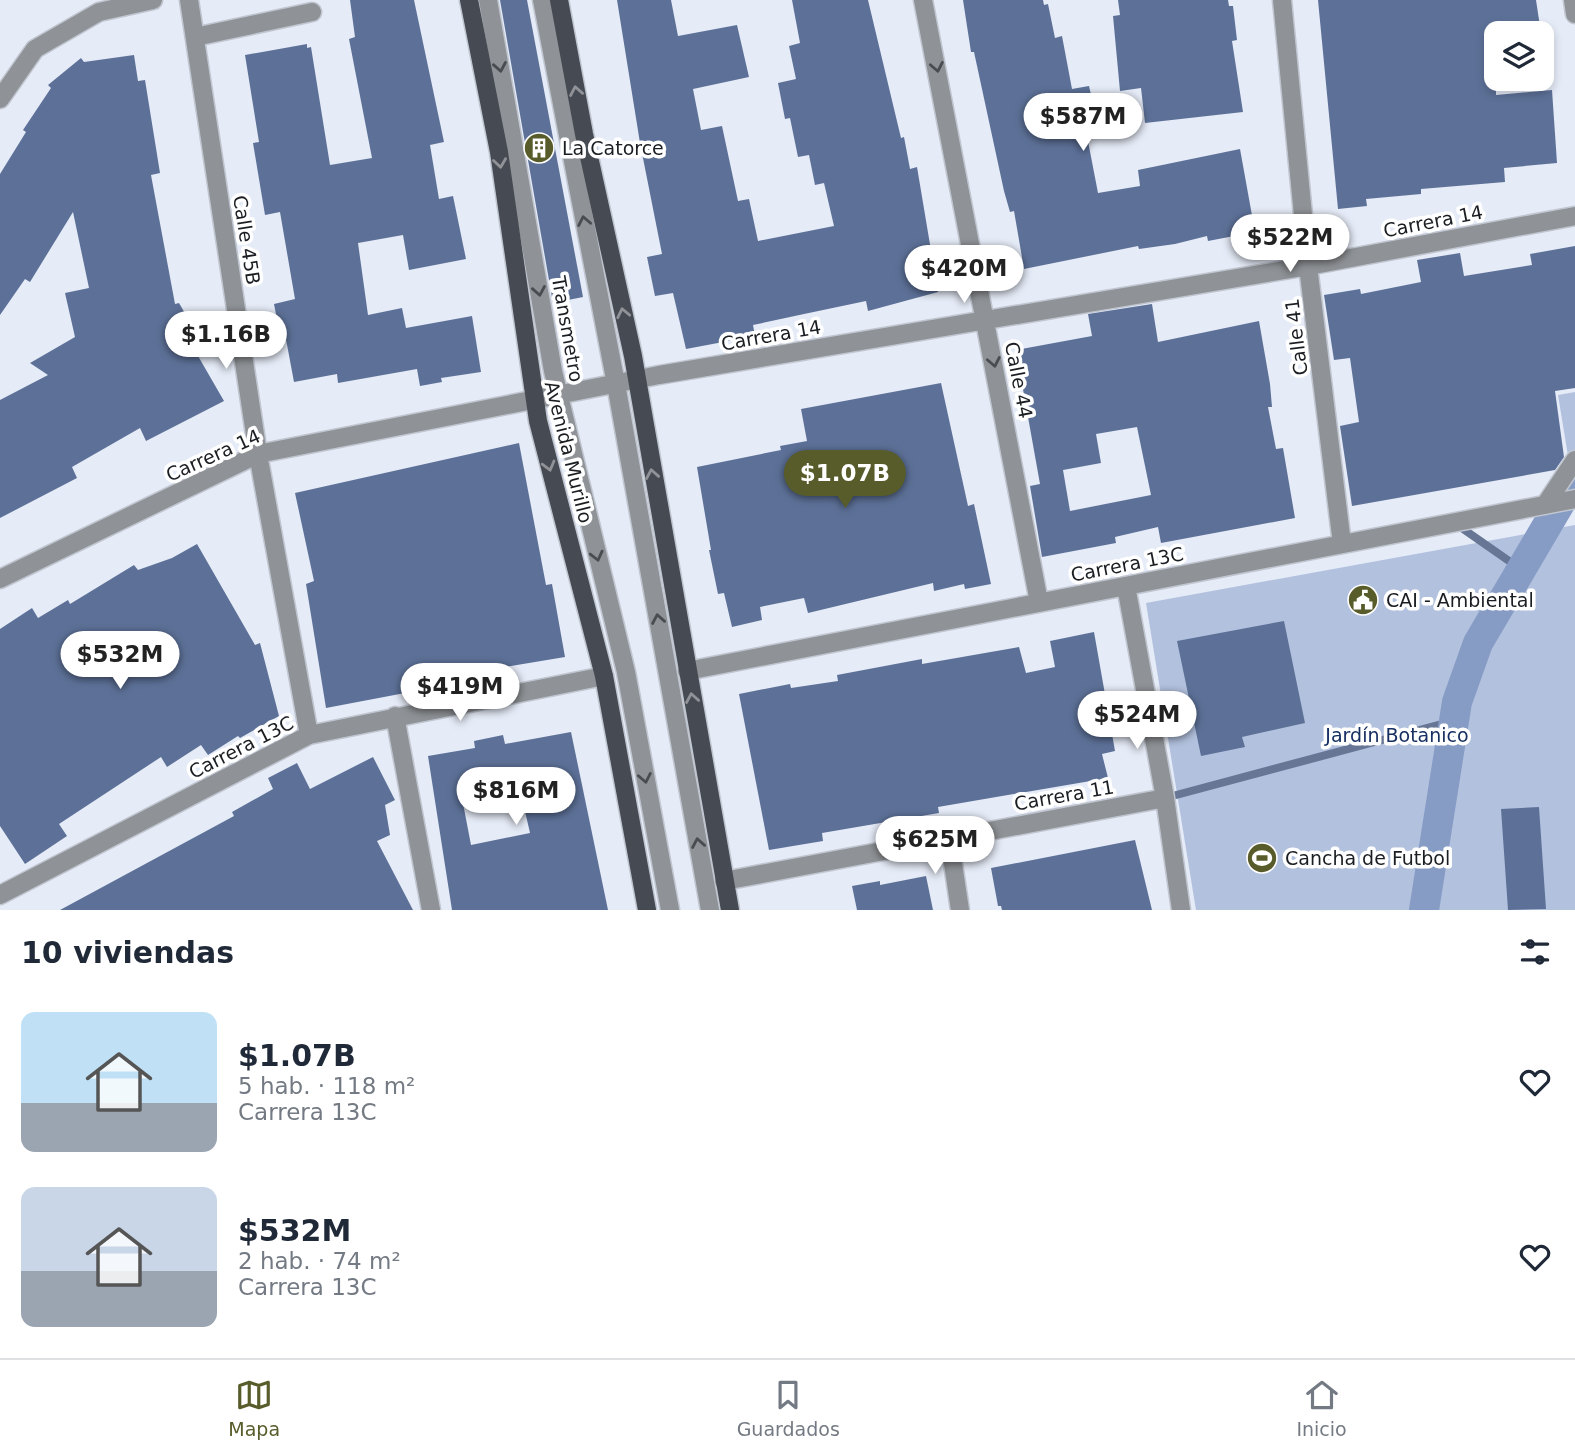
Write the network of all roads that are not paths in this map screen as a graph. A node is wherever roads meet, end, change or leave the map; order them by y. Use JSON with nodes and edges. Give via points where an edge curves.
{"nodes":[{"id":1,"x":153,"y":0,"type":"edge"},
{"id":2,"x":189,"y":0,"type":"edge"},
{"id":3,"x":469,"y":0,"type":"edge"},
{"id":4,"x":488,"y":0,"type":"edge"},
{"id":5,"x":542,"y":0,"type":"edge"},
{"id":6,"x":559,"y":0,"type":"edge"},
{"id":7,"x":923,"y":0,"type":"edge"},
{"id":8,"x":1282,"y":0,"type":"edge"},
{"id":9,"x":1573,"y":0,"type":"edge"},
{"id":10,"x":312,"y":12,"type":"dead end"},
{"id":11,"x":1575,"y":14,"type":"edge"},
{"id":12,"x":195,"y":37,"type":"junction"},
{"id":13,"x":0,"y":99,"type":"edge"},
{"id":14,"x":1575,"y":216,"type":"edge"},
{"id":15,"x":1308,"y":266,"type":"junction"},
{"id":16,"x":986,"y":320,"type":"junction"},
{"id":17,"x":637,"y":380,"type":"junction"},
{"id":18,"x":616,"y":384,"type":"junction"},
{"id":19,"x":558,"y":394,"type":"junction"},
{"id":20,"x":534,"y":399,"type":"junction"},
{"id":21,"x":258,"y":454,"type":"junction"},
{"id":22,"x":1575,"y":460,"type":"edge"},
{"id":23,"x":1575,"y":499,"type":"edge"},
{"id":24,"x":1549,"y":504,"type":"junction"},
{"id":25,"x":1342,"y":544,"type":"junction"},
{"id":26,"x":0,"y":579,"type":"edge"},
{"id":27,"x":1126,"y":586,"type":"junction"},
{"id":28,"x":1039,"y":602,"type":"junction"},
{"id":29,"x":687,"y":671,"type":"junction"},
{"id":30,"x":604,"y":676,"type":"junction"},
{"id":31,"x":395,"y":716,"type":"junction"},
{"id":32,"x":309,"y":735,"type":"junction"},
{"id":33,"x":1165,"y":798,"type":"junction"},
{"id":34,"x":949,"y":837,"type":"junction"},
{"id":35,"x":724,"y":881,"type":"junction"},
{"id":36,"x":0,"y":895,"type":"edge"},
{"id":37,"x":430,"y":910,"type":"edge"},
{"id":38,"x":647,"y":910,"type":"edge"},
{"id":39,"x":670,"y":910,"type":"edge"},
{"id":40,"x":710,"y":910,"type":"edge"},
{"id":41,"x":730,"y":910,"type":"edge"},
{"id":42,"x":960,"y":910,"type":"edge"},
{"id":43,"x":1181,"y":910,"type":"edge"}],
"edges":[{"from":1,"to":13,"type":"street","via":[[99,12],[35,49]]},
{"from":2,"to":12,"type":"street","name":"Calle 45B"},
{"from":3,"to":20,"type":"main road","name":"Avenida Murillo","one_way":true,"via":[[499,152]]},
{"from":4,"to":19,"type":"street","name":"Transmetro","one_way":true},
{"from":18,"to":5,"type":"street","name":"Transmetro","one_way":true},
{"from":17,"to":6,"type":"main road","one_way":true},
{"from":7,"to":16,"type":"street","name":"Calle 44","one_way":true},
{"from":8,"to":15,"type":"street","name":"Calle 41"},
{"from":9,"to":11,"type":"street"},
{"from":10,"to":12,"type":"street"},
{"from":12,"to":21,"type":"street","name":"Calle 45B"},
{"from":14,"to":15,"type":"street","name":"Carrera 14"},
{"from":15,"to":16,"type":"street","name":"Carrera 14"},
{"from":15,"to":25,"type":"street","name":"Calle 41"},
{"from":16,"to":17,"type":"street","name":"Carrera 14"},
{"from":16,"to":28,"type":"street","name":"Calle 44","one_way":true},
{"from":17,"to":18,"type":"street","name":"Carrera 14"},
{"from":29,"to":17,"type":"main road","one_way":true},
{"from":18,"to":19,"type":"street","name":"Carrera 14"},
{"from":40,"to":18,"type":"street","name":"Transmetro","one_way":true},
{"from":19,"to":20,"type":"street","name":"Carrera 14"},
{"from":19,"to":39,"type":"street","name":"Transmetro","one_way":true,"via":[[626,672]]},
{"from":20,"to":21,"type":"street","name":"Carrera 14"},
{"from":20,"to":30,"type":"main road","name":"Avenida Murillo","one_way":true},
{"from":21,"to":26,"type":"street","name":"Carrera 14"},
{"from":21,"to":32,"type":"street","name":"Calle 45B"},
{"from":22,"to":24,"type":"street"},
{"from":23,"to":24,"type":"street","name":"Carrera 13C"},
{"from":24,"to":25,"type":"street","name":"Carrera 13C"},
{"from":25,"to":27,"type":"street","name":"Carrera 13C"},
{"from":27,"to":28,"type":"street","name":"Carrera 13C"},
{"from":27,"to":33,"type":"street"},
{"from":28,"to":29,"type":"street","name":"Carrera 13C"},
{"from":35,"to":29,"type":"main road","one_way":true},
{"from":30,"to":31,"type":"street","name":"Carrera 13C"},
{"from":30,"to":38,"type":"main road","name":"Avenida Murillo"},
{"from":31,"to":32,"type":"street","name":"Carrera 13C"},
{"from":31,"to":37,"type":"street"},
{"from":32,"to":36,"type":"street","name":"Carrera 13C"},
{"from":33,"to":34,"type":"street","name":"Carrera 11"},
{"from":33,"to":43,"type":"street"},
{"from":34,"to":35,"type":"street","name":"Carrera 11"},
{"from":34,"to":42,"type":"street"},
{"from":35,"to":41,"type":"main road"}]}
